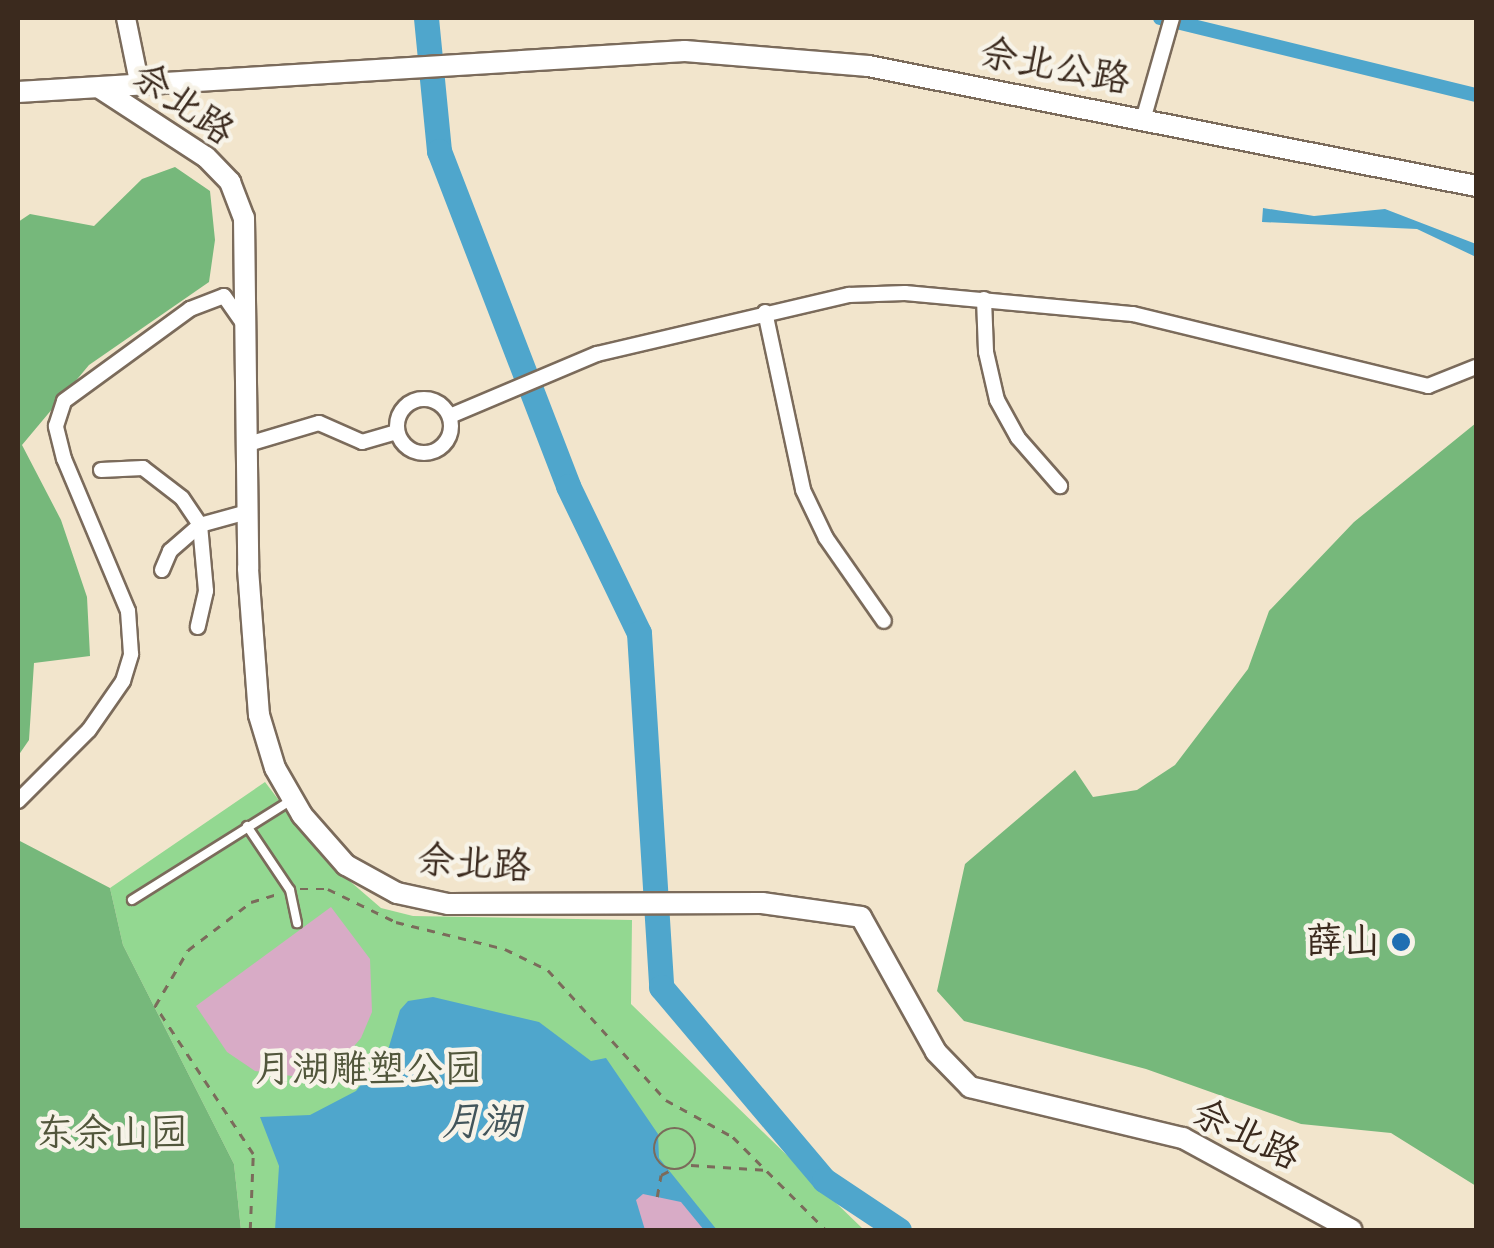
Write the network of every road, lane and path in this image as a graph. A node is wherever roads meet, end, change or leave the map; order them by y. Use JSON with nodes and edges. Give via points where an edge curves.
{"nodes":[{"id":1,"x":126,"y":18,"type":"edge"},
{"id":2,"x":1172,"y":18,"type":"edge"},
{"id":3,"x":140,"y":86,"type":"junction"},
{"id":4,"x":100,"y":88,"type":"junction"},
{"id":5,"x":18,"y":92,"type":"edge"},
{"id":6,"x":1143,"y":120,"type":"junction"},
{"id":7,"x":1476,"y":186,"type":"edge"},
{"id":8,"x":984,"y":299,"type":"junction"},
{"id":9,"x":765,"y":312,"type":"junction"},
{"id":10,"x":244,"y":326,"type":"junction"},
{"id":11,"x":1476,"y":368,"type":"edge"},
{"id":12,"x":450,"y":416,"type":"junction"},
{"id":13,"x":397,"y":432,"type":"junction"},
{"id":14,"x":246,"y":445,"type":"junction"},
{"id":15,"x":102,"y":470,"type":"dead end"},
{"id":16,"x":1060,"y":486,"type":"dead end"},
{"id":17,"x":247,"y":512,"type":"junction"},
{"id":18,"x":200,"y":525,"type":"junction"},
{"id":19,"x":162,"y":570,"type":"dead end"},
{"id":20,"x":884,"y":621,"type":"dead end"},
{"id":21,"x":198,"y":626,"type":"dead end"},
{"id":22,"x":293,"y":800,"type":"junction"},
{"id":23,"x":18,"y":801,"type":"edge"},
{"id":24,"x":246,"y":826,"type":"junction"},
{"id":25,"x":290,"y":890,"type":"junction"},
{"id":26,"x":132,"y":900,"type":"dead end"},
{"id":27,"x":297,"y":922,"type":"dead end"},
{"id":28,"x":690,"y":1164,"type":"junction"},
{"id":29,"x":670,"y":1170,"type":"junction"},
{"id":30,"x":770,"y":1170,"type":"junction"},
{"id":31,"x":657,"y":1197,"type":"dead end"},
{"id":32,"x":250,"y":1230,"type":"edge"},
{"id":33,"x":826,"y":1230,"type":"edge"},
{"id":34,"x":1352,"y":1230,"type":"edge"}],
"edges":[{"from":1,"to":3,"type":"street"},
{"from":2,"to":6,"type":"street"},
{"from":3,"to":4,"type":"main road","name":"佘北公路"},
{"from":3,"to":6,"type":"main road","name":"佘北公路","via":[[685,51],[813,62]]},
{"from":4,"to":5,"type":"main road","name":"佘北公路"},
{"from":4,"to":10,"type":"main road","name":"佘北路","via":[[206,157],[230,182],[244,218]]},
{"from":6,"to":7,"type":"main road","name":"佘北公路"},
{"from":8,"to":9,"type":"street","via":[[848,296]]},
{"from":8,"to":11,"type":"street","via":[[1206,328],[1428,386]]},
{"from":8,"to":16,"type":"street","via":[[990,375],[1018,438]]},
{"from":9,"to":12,"type":"street","via":[[570,364]]},
{"from":9,"to":20,"type":"street","via":[[803,490]]},
{"from":10,"to":14,"type":"main road","name":"佘北路"},
{"from":10,"to":23,"type":"street","via":[[224,296],[190,309],[64,401],[56,426],[64,459],[128,611],[131,654],[123,680],[89,730]]},
{"from":12,"to":13,"type":"street","via":[[443,405],[422,398],[401,412]]},
{"from":12,"to":13,"type":"street","via":[[448,440],[438,451],[409,449]]},
{"from":13,"to":14,"type":"street","via":[[362,442],[320,423]]},
{"from":14,"to":17,"type":"main road","name":"佘北路"},
{"from":15,"to":18,"type":"street","via":[[143,468],[182,498]]},
{"from":17,"to":18,"type":"street"},
{"from":17,"to":22,"type":"main road","name":"佘北路","via":[[258,714]]},
{"from":18,"to":19,"type":"street","via":[[170,551]]},
{"from":18,"to":21,"type":"street","via":[[206,591]]},
{"from":22,"to":24,"type":"lane"},
{"from":22,"to":34,"type":"main road","name":"佘北路","via":[[346,865],[396,893],[448,904],[821,907],[861,916],[936,1052],[970,1087],[1183,1138]]},
{"from":24,"to":25,"type":"lane"},
{"from":24,"to":26,"type":"lane"},
{"from":25,"to":27,"type":"lane"},
{"from":25,"to":30,"type":"path","via":[[328,889],[396,922],[506,950],[548,970],[666,1100],[733,1137]]},
{"from":25,"to":32,"type":"path","via":[[250,902],[188,950],[155,1006],[253,1154]]},
{"from":28,"to":29,"type":"path"},
{"from":28,"to":29,"type":"path","via":[[694,1139],[670,1128],[654,1149]]},
{"from":28,"to":30,"type":"path","via":[[735,1173]]},
{"from":29,"to":31,"type":"path","via":[[661,1175]]},
{"from":30,"to":33,"type":"path"}]}
